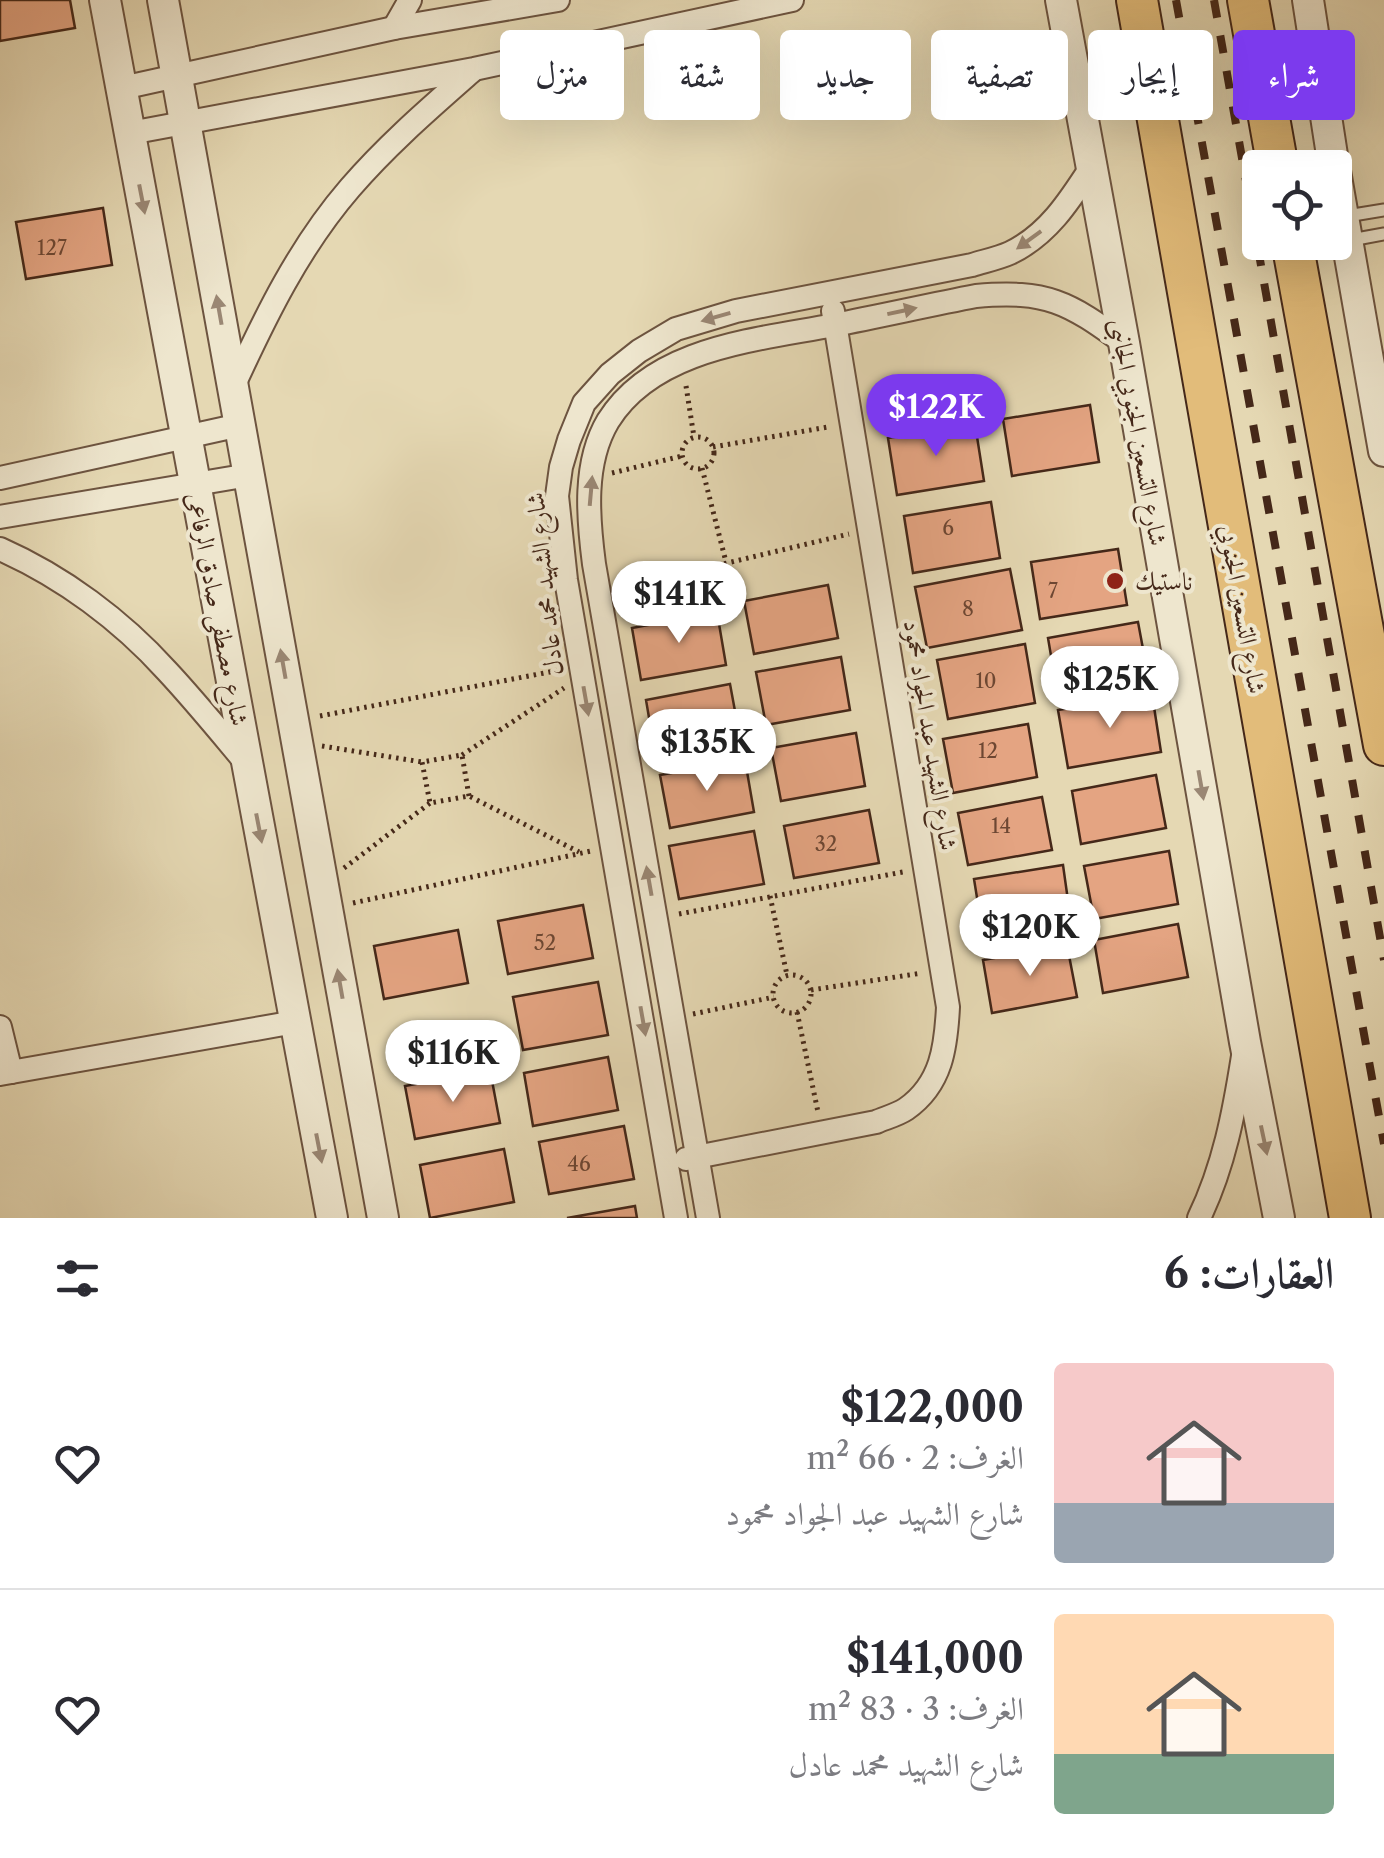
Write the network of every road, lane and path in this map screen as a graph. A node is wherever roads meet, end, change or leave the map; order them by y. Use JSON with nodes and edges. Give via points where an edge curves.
{"nodes":[{"id":1,"x":105,"y":0,"type":"edge"},
{"id":2,"x":163,"y":0,"type":"edge"},
{"id":3,"x":410,"y":0,"type":"edge"},
{"id":4,"x":558,"y":0,"type":"edge"},
{"id":5,"x":792,"y":0,"type":"edge"},
{"id":6,"x":1137,"y":0,"type":"edge"},
{"id":7,"x":1248,"y":0,"type":"edge"},
{"id":8,"x":1308,"y":0,"type":"edge"},
{"id":9,"x":1058,"y":3,"type":"edge"},
{"id":10,"x":506,"y":4,"type":"edge"},
{"id":11,"x":394,"y":28,"type":"junction"},
{"id":12,"x":474,"y":70,"type":"junction"},
{"id":13,"x":177,"y":76,"type":"junction"},
{"id":14,"x":122,"y":88,"type":"junction"},
{"id":15,"x":185,"y":121,"type":"junction"},
{"id":16,"x":130,"y":133,"type":"junction"},
{"id":17,"x":1275,"y":150,"type":"edge"},
{"id":18,"x":1332,"y":150,"type":"edge"},
{"id":19,"x":1092,"y":166,"type":"junction"},
{"id":20,"x":1384,"y":210,"type":"edge"},
{"id":21,"x":1352,"y":225,"type":"edge"},
{"id":22,"x":1352,"y":230,"type":"edge"},
{"id":23,"x":1384,"y":234,"type":"edge"},
{"id":24,"x":1295,"y":260,"type":"edge"},
{"id":25,"x":1350,"y":260,"type":"edge"},
{"id":26,"x":830,"y":295,"type":"junction"},
{"id":27,"x":1362,"y":318,"type":"junction"},
{"id":28,"x":836,"y":325,"type":"junction"},
{"id":29,"x":1124,"y":342,"type":"junction"},
{"id":30,"x":1384,"y":344,"type":"edge"},
{"id":31,"x":682,"y":361,"type":"junction"},
{"id":32,"x":233,"y":387,"type":"junction"},
{"id":33,"x":852,"y":422,"type":"junction"},
{"id":34,"x":240,"y":425,"type":"junction"},
{"id":35,"x":186,"y":436,"type":"junction"},
{"id":36,"x":694,"y":437,"type":"junction"},
{"id":37,"x":713,"y":448,"type":"junction"},
{"id":38,"x":1384,"y":451,"type":"edge"},
{"id":39,"x":682,"y":456,"type":"junction"},
{"id":40,"x":702,"y":468,"type":"junction"},
{"id":41,"x":249,"y":475,"type":"junction"},
{"id":42,"x":0,"y":478,"type":"edge"},
{"id":43,"x":592,"y":478,"type":"junction"},
{"id":44,"x":195,"y":485,"type":"junction"},
{"id":45,"x":0,"y":517,"type":"edge"},
{"id":46,"x":869,"y":529,"type":"junction"},
{"id":47,"x":0,"y":549,"type":"edge"},
{"id":48,"x":726,"y":563,"type":"junction"},
{"id":49,"x":599,"y":593,"type":"junction"},
{"id":50,"x":581,"y":671,"type":"junction"},
{"id":51,"x":295,"y":732,"type":"junction"},
{"id":52,"x":1384,"y":745,"type":"edge"},
{"id":53,"x":462,"y":755,"type":"junction"},
{"id":54,"x":422,"y":762,"type":"junction"},
{"id":55,"x":248,"y":765,"type":"junction"},
{"id":56,"x":632,"y":780,"type":"junction"},
{"id":57,"x":601,"y":786,"type":"junction"},
{"id":58,"x":469,"y":796,"type":"junction"},
{"id":59,"x":430,"y":803,"type":"junction"},
{"id":60,"x":614,"y":849,"type":"junction"},
{"id":61,"x":580,"y":852,"type":"junction"},
{"id":62,"x":926,"y":868,"type":"junction"},
{"id":63,"x":325,"y":896,"type":"junction"},
{"id":64,"x":770,"y":896,"type":"junction"},
{"id":65,"x":656,"y":919,"type":"junction"},
{"id":66,"x":942,"y":970,"type":"junction"},
{"id":67,"x":787,"y":976,"type":"junction"},
{"id":68,"x":811,"y":990,"type":"junction"},
{"id":69,"x":774,"y":998,"type":"junction"},
{"id":70,"x":797,"y":1012,"type":"junction"},
{"id":71,"x":673,"y":1018,"type":"junction"},
{"id":72,"x":296,"y":1022,"type":"junction"},
{"id":73,"x":0,"y":1027,"type":"edge"},
{"id":74,"x":1245,"y":1042,"type":"junction"},
{"id":75,"x":6,"y":1073,"type":"edge"},
{"id":76,"x":823,"y":1132,"type":"junction"},
{"id":77,"x":697,"y":1156,"type":"junction"},
{"id":78,"x":668,"y":1163,"type":"junction"},
{"id":79,"x":332,"y":1218,"type":"edge"},
{"id":80,"x":383,"y":1218,"type":"edge"},
{"id":81,"x":676,"y":1218,"type":"edge"},
{"id":82,"x":708,"y":1218,"type":"edge"},
{"id":83,"x":1200,"y":1218,"type":"edge"},
{"id":84,"x":1279,"y":1218,"type":"edge"},
{"id":85,"x":1350,"y":1218,"type":"edge"}],
"edges":[{"from":1,"to":14,"type":"street","name":"شارع مصطفى صادق الرفاعى"},
{"from":2,"to":13,"type":"street","name":"شارع مصطفى صادق الرفاعى"},
{"from":3,"to":11,"type":"street"},
{"from":4,"to":10,"type":"street"},
{"from":5,"to":12,"type":"street"},
{"from":6,"to":85,"type":"highway","name":"شارع التسعين الجنوبي"},
{"from":7,"to":17,"type":"highway"},
{"from":8,"to":18,"type":"street"},
{"from":9,"to":19,"type":"street","name":"شارع التسعين الجنوبي الجانبى"},
{"from":10,"to":11,"type":"street"},
{"from":11,"to":13,"type":"street"},
{"from":12,"to":15,"type":"street"},
{"from":12,"to":32,"type":"street","via":[[348,190],[282,284]]},
{"from":13,"to":14,"type":"street"},
{"from":13,"to":15,"type":"street","name":"شارع مصطفى صادق الرفاعى"},
{"from":14,"to":16,"type":"street","name":"شارع مصطفى صادق الرفاعى"},
{"from":15,"to":16,"type":"street"},
{"from":32,"to":15,"type":"street","name":"شارع مصطفى صادق الرفاعى","one_way":true},
{"from":16,"to":35,"type":"street","name":"شارع مصطفى صادق الرفاعى","one_way":true},
{"from":19,"to":26,"type":"street","name":"شارع الشهيد محمد عادل","one_way":true,"via":[[1054,221],[1008,254]]},
{"from":19,"to":29,"type":"street","name":"شارع التسعين الجنوبي الجانبى"},
{"from":20,"to":21,"type":"lane"},
{"from":22,"to":23,"type":"lane"},
{"from":24,"to":52,"type":"highway"},
{"from":25,"to":27,"type":"street"},
{"from":26,"to":28,"type":"street","name":"شارع الشهيد عبد الجواد محمود"},
{"from":26,"to":50,"type":"street","name":"شارع الشهيد محمد عادل","one_way":true,"via":[[676,329],[624,362],[584,403],[557,496]]},
{"from":27,"to":30,"type":"street"},
{"from":27,"to":38,"type":"street"},
{"from":28,"to":29,"type":"street","name":"شارع الشهيد محمد عادل","one_way":true,"via":[[1013,293],[1066,304]]},
{"from":28,"to":31,"type":"street","name":"شارع الشهيد محمد عادل"},
{"from":28,"to":33,"type":"street","name":"شارع الشهيد عبد الجواد محمود"},
{"from":29,"to":74,"type":"street","name":"شارع التسعين الجنوبي الجانبى","one_way":true},
{"from":31,"to":36,"type":"path"},
{"from":31,"to":43,"type":"street","name":"شارع الشهيد محمد عادل","via":[[647,380],[610,419],[594,454]]},
{"from":32,"to":34,"type":"street","name":"شارع مصطفى صادق الرفاعى"},
{"from":33,"to":37,"type":"path"},
{"from":33,"to":46,"type":"street","name":"شارع الشهيد عبد الجواد محمود"},
{"from":34,"to":35,"type":"street"},
{"from":34,"to":41,"type":"street","name":"شارع مصطفى صادق الرفاعى"},
{"from":35,"to":42,"type":"street"},
{"from":35,"to":44,"type":"street","name":"شارع مصطفى صادق الرفاعى"},
{"from":36,"to":37,"type":"path","via":[[706,438]]},
{"from":36,"to":39,"type":"path"},
{"from":37,"to":40,"type":"path"},
{"from":39,"to":40,"type":"path"},
{"from":39,"to":43,"type":"path"},
{"from":40,"to":48,"type":"path"},
{"from":41,"to":44,"type":"street"},
{"from":51,"to":41,"type":"street","name":"شارع مصطفى صادق الرفاعى","one_way":true},
{"from":49,"to":43,"type":"street","name":"شارع الشهيد محمد عادل","one_way":true},
{"from":44,"to":45,"type":"street"},
{"from":44,"to":55,"type":"street","name":"شارع مصطفى صادق الرفاعى"},
{"from":46,"to":48,"type":"path"},
{"from":46,"to":62,"type":"street","name":"شارع الشهيد عبد الجواد محمود"},
{"from":47,"to":55,"type":"street","via":[[76,591],[123,628]]},
{"from":48,"to":49,"type":"path"},
{"from":49,"to":56,"type":"street","name":"شارع الشهيد محمد عادل"},
{"from":50,"to":51,"type":"path"},
{"from":50,"to":53,"type":"path"},
{"from":50,"to":57,"type":"street","name":"شارع الشهيد محمد عادل","one_way":true},
{"from":51,"to":54,"type":"path"},
{"from":51,"to":63,"type":"street","name":"شارع مصطفى صادق الرفاعى"},
{"from":53,"to":54,"type":"path"},
{"from":53,"to":58,"type":"path"},
{"from":54,"to":59,"type":"path"},
{"from":55,"to":72,"type":"street","name":"شارع مصطفى صادق الرفاعى","one_way":true},
{"from":56,"to":57,"type":"street"},
{"from":65,"to":56,"type":"street","name":"شارع الشهيد محمد عادل","one_way":true},
{"from":57,"to":60,"type":"street","name":"شارع الشهيد محمد عادل"},
{"from":58,"to":59,"type":"path"},
{"from":58,"to":61,"type":"path"},
{"from":59,"to":63,"type":"path"},
{"from":60,"to":61,"type":"path"},
{"from":60,"to":78,"type":"street","name":"شارع الشهيد محمد عادل","one_way":true},
{"from":61,"to":63,"type":"path"},
{"from":62,"to":64,"type":"path"},
{"from":62,"to":66,"type":"street","name":"شارع الشهيد عبد الجواد محمود"},
{"from":80,"to":63,"type":"street","name":"شارع مصطفى صادق الرفاعى","one_way":true},
{"from":64,"to":65,"type":"path"},
{"from":64,"to":67,"type":"path"},
{"from":65,"to":71,"type":"street","name":"شارع الشهيد محمد عادل"},
{"from":66,"to":68,"type":"path"},
{"from":66,"to":76,"type":"street","name":"شارع الشهيد عبد الجواد محمود","via":[[947,1038],[924,1092],[905,1110],[876,1122]]},
{"from":67,"to":68,"type":"path","via":[[802,978]]},
{"from":67,"to":69,"type":"path","via":[[774,988]]},
{"from":68,"to":70,"type":"path","via":[[806,1008]]},
{"from":69,"to":70,"type":"path","via":[[782,1010]]},
{"from":69,"to":71,"type":"path"},
{"from":70,"to":76,"type":"path"},
{"from":71,"to":77,"type":"street","name":"شارع الشهيد محمد عادل"},
{"from":72,"to":75,"type":"street"},
{"from":72,"to":79,"type":"street","name":"شارع مصطفى صادق الرفاعى","one_way":true},
{"from":73,"to":75,"type":"street"},
{"from":74,"to":83,"type":"street","via":[[1232,1128]]},
{"from":74,"to":84,"type":"street","name":"شارع التسعين الجنوبي الجانبى","one_way":true},
{"from":76,"to":77,"type":"street","name":"شارع الشهيد عبد الجواد محمود"},
{"from":77,"to":78,"type":"street","name":"شارع الشهيد عبد الجواد محمود"},
{"from":77,"to":82,"type":"street","name":"شارع الشهيد محمد عادل"},
{"from":78,"to":81,"type":"street","name":"شارع الشهيد محمد عادل"}]}
